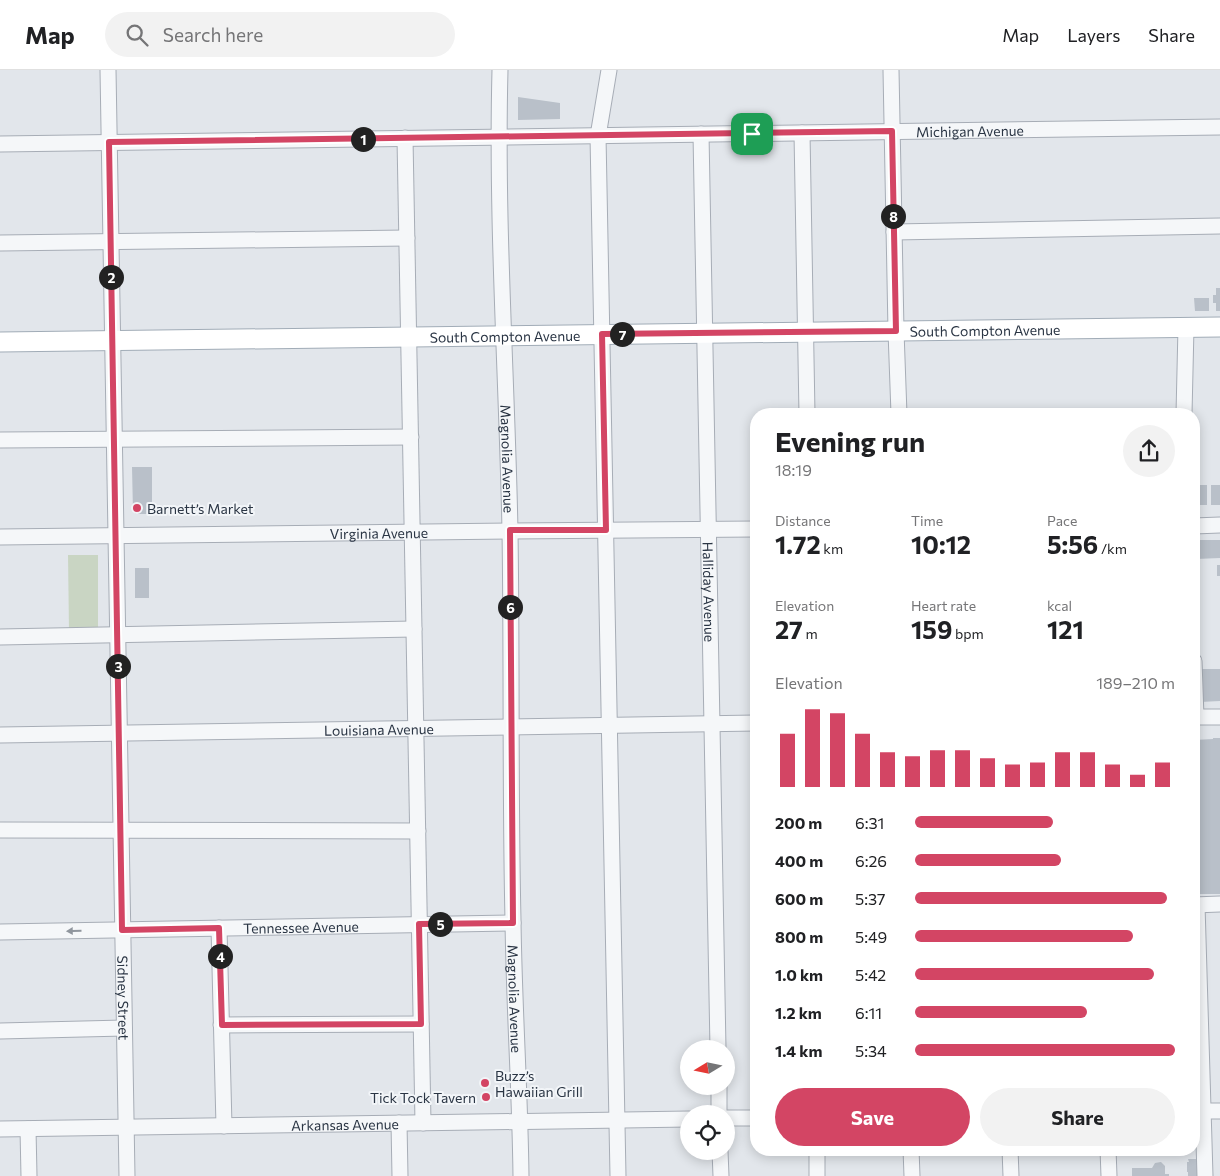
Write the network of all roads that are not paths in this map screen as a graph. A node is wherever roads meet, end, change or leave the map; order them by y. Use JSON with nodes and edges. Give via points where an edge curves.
{"nodes":[{"id":1,"x":108,"y":70,"type":"edge"},
{"id":2,"x":500,"y":70,"type":"edge"},
{"id":3,"x":608,"y":70,"type":"edge"},
{"id":4,"x":890,"y":70,"type":"edge"},
{"id":5,"x":1220,"y":127,"type":"edge"},
{"id":6,"x":892,"y":131,"type":"junction"},
{"id":7,"x":802,"y":133,"type":"junction"},
{"id":8,"x":702,"y":134,"type":"junction"},
{"id":9,"x":598,"y":136,"type":"junction"},
{"id":10,"x":498,"y":137,"type":"junction"},
{"id":11,"x":406,"y":138,"type":"junction"},
{"id":12,"x":109,"y":142,"type":"junction"},
{"id":13,"x":0,"y":144,"type":"edge"},
{"id":14,"x":1220,"y":226,"type":"edge"},
{"id":15,"x":894,"y":232,"type":"junction"},
{"id":16,"x":407,"y":238,"type":"junction"},
{"id":17,"x":111,"y":242,"type":"junction"},
{"id":18,"x":0,"y":243,"type":"edge"},
{"id":19,"x":1186,"y":327,"type":"junction"},
{"id":20,"x":1220,"y":327,"type":"edge"},
{"id":21,"x":896,"y":331,"type":"junction"},
{"id":22,"x":804,"y":332,"type":"junction"},
{"id":23,"x":705,"y":333,"type":"junction"},
{"id":24,"x":602,"y":334,"type":"junction"},
{"id":25,"x":503,"y":336,"type":"junction"},
{"id":26,"x":409,"y":337,"type":"junction"},
{"id":27,"x":112,"y":340,"type":"junction"},
{"id":28,"x":0,"y":342,"type":"edge"},
{"id":29,"x":806,"y":408,"type":"edge"},
{"id":30,"x":899,"y":408,"type":"edge"},
{"id":31,"x":1184,"y":408,"type":"edge"},
{"id":32,"x":411,"y":437,"type":"junction"},
{"id":33,"x":0,"y":440,"type":"edge"},
{"id":34,"x":114,"y":440,"type":"junction"},
{"id":35,"x":1220,"y":525,"type":"edge"},
{"id":36,"x":1200,"y":526,"type":"edge"},
{"id":37,"x":709,"y":529,"type":"junction"},
{"id":38,"x":750,"y":529,"type":"edge"},
{"id":39,"x":510,"y":530,"type":"junction"},
{"id":40,"x":606,"y":530,"type":"junction"},
{"id":41,"x":412,"y":532,"type":"junction"},
{"id":42,"x":116,"y":535,"type":"junction"},
{"id":43,"x":0,"y":537,"type":"edge"},
{"id":44,"x":414,"y":629,"type":"junction"},
{"id":45,"x":117,"y":635,"type":"junction"},
{"id":46,"x":0,"y":637,"type":"edge"},
{"id":47,"x":1200,"y":717,"type":"edge"},
{"id":48,"x":1220,"y":717,"type":"edge"},
{"id":49,"x":750,"y":723,"type":"edge"},
{"id":50,"x":712,"y":724,"type":"junction"},
{"id":51,"x":610,"y":726,"type":"junction"},
{"id":52,"x":511,"y":727,"type":"junction"},
{"id":53,"x":416,"y":728,"type":"junction"},
{"id":54,"x":119,"y":733,"type":"junction"},
{"id":55,"x":0,"y":735,"type":"edge"},
{"id":56,"x":0,"y":830,"type":"edge"},
{"id":57,"x":121,"y":831,"type":"junction"},
{"id":58,"x":418,"y":831,"type":"junction"},
{"id":59,"x":1220,"y":904,"type":"edge"},
{"id":60,"x":1200,"y":905,"type":"edge"},
{"id":61,"x":513,"y":923,"type":"junction"},
{"id":62,"x":419,"y":924,"type":"junction"},
{"id":63,"x":219,"y":928,"type":"junction"},
{"id":64,"x":122,"y":930,"type":"junction"},
{"id":65,"x":0,"y":932,"type":"edge"},
{"id":66,"x":421,"y":1024,"type":"junction"},
{"id":67,"x":222,"y":1025,"type":"junction"},
{"id":68,"x":124,"y":1028,"type":"junction"},
{"id":69,"x":0,"y":1031,"type":"edge"},
{"id":70,"x":718,"y":1040,"type":"edge"},
{"id":71,"x":1200,"y":1111,"type":"edge"},
{"id":72,"x":1220,"y":1111,"type":"edge"},
{"id":73,"x":735,"y":1118,"type":"edge"},
{"id":74,"x":750,"y":1118,"type":"edge"},
{"id":75,"x":680,"y":1119,"type":"edge"},
{"id":76,"x":618,"y":1120,"type":"junction"},
{"id":77,"x":520,"y":1121,"type":"junction"},
{"id":78,"x":1200,"y":1122,"type":"edge"},
{"id":79,"x":399,"y":1123,"type":"junction"},
{"id":80,"x":422,"y":1123,"type":"junction"},
{"id":81,"x":224,"y":1126,"type":"junction"},
{"id":82,"x":126,"y":1127,"type":"junction"},
{"id":83,"x":28,"y":1128,"type":"junction"},
{"id":84,"x":0,"y":1129,"type":"edge"},
{"id":85,"x":817,"y":1156,"type":"edge"},
{"id":86,"x":911,"y":1156,"type":"edge"},
{"id":87,"x":1010,"y":1156,"type":"edge"},
{"id":88,"x":1108,"y":1156,"type":"edge"},
{"id":89,"x":720,"y":1160,"type":"edge"},
{"id":90,"x":29,"y":1176,"type":"edge"},
{"id":91,"x":126,"y":1176,"type":"edge"},
{"id":92,"x":400,"y":1176,"type":"edge"},
{"id":93,"x":521,"y":1176,"type":"edge"},
{"id":94,"x":618,"y":1176,"type":"edge"},
{"id":95,"x":721,"y":1176,"type":"edge"},
{"id":96,"x":817,"y":1176,"type":"edge"},
{"id":97,"x":912,"y":1176,"type":"edge"},
{"id":98,"x":1010,"y":1176,"type":"edge"},
{"id":99,"x":1109,"y":1176,"type":"edge"},
{"id":100,"x":1205,"y":1176,"type":"edge"}],
"edges":[{"from":1,"to":12,"type":"street","name":"Sidney Street"},
{"from":2,"to":10,"type":"street","name":"Magnolia Avenue"},
{"from":3,"to":9,"type":"street"},
{"from":4,"to":6,"type":"street"},
{"from":5,"to":6,"type":"street","name":"Michigan Avenue"},
{"from":6,"to":7,"type":"street","name":"Michigan Avenue"},
{"from":6,"to":15,"type":"street"},
{"from":7,"to":8,"type":"street","name":"Michigan Avenue"},
{"from":7,"to":22,"type":"street"},
{"from":8,"to":9,"type":"street","name":"Michigan Avenue"},
{"from":8,"to":23,"type":"street","name":"Halliday Avenue"},
{"from":9,"to":10,"type":"street","name":"Michigan Avenue"},
{"from":9,"to":24,"type":"street"},
{"from":10,"to":11,"type":"street","name":"Michigan Avenue"},
{"from":10,"to":25,"type":"street","name":"Magnolia Avenue"},
{"from":11,"to":12,"type":"street","name":"Michigan Avenue"},
{"from":11,"to":16,"type":"street"},
{"from":12,"to":13,"type":"street","name":"Michigan Avenue"},
{"from":12,"to":17,"type":"street","name":"Sidney Street"},
{"from":14,"to":15,"type":"street"},
{"from":15,"to":21,"type":"street"},
{"from":16,"to":17,"type":"street"},
{"from":16,"to":26,"type":"street"},
{"from":17,"to":18,"type":"street"},
{"from":17,"to":27,"type":"street","name":"Sidney Street"},
{"from":19,"to":20,"type":"main road","name":"South Compton Avenue"},
{"from":19,"to":21,"type":"main road","name":"South Compton Avenue"},
{"from":19,"to":31,"type":"street"},
{"from":21,"to":22,"type":"main road","name":"South Compton Avenue"},
{"from":21,"to":30,"type":"street"},
{"from":22,"to":23,"type":"main road","name":"South Compton Avenue"},
{"from":22,"to":29,"type":"street"},
{"from":23,"to":24,"type":"main road","name":"South Compton Avenue"},
{"from":23,"to":37,"type":"street","name":"Halliday Avenue"},
{"from":24,"to":25,"type":"main road","name":"South Compton Avenue"},
{"from":24,"to":40,"type":"street"},
{"from":25,"to":26,"type":"main road","name":"South Compton Avenue"},
{"from":25,"to":39,"type":"street","name":"Magnolia Avenue"},
{"from":26,"to":27,"type":"main road","name":"South Compton Avenue"},
{"from":26,"to":32,"type":"street"},
{"from":27,"to":28,"type":"main road","name":"South Compton Avenue"},
{"from":27,"to":34,"type":"street","name":"Sidney Street"},
{"from":32,"to":34,"type":"street"},
{"from":32,"to":41,"type":"street"},
{"from":33,"to":34,"type":"street"},
{"from":34,"to":42,"type":"street","name":"Sidney Street"},
{"from":35,"to":36,"type":"street"},
{"from":37,"to":38,"type":"street","name":"Virginia Avenue"},
{"from":37,"to":40,"type":"street","name":"Virginia Avenue"},
{"from":37,"to":50,"type":"street","name":"Halliday Avenue"},
{"from":39,"to":40,"type":"street","name":"Virginia Avenue"},
{"from":39,"to":41,"type":"street","name":"Virginia Avenue"},
{"from":39,"to":52,"type":"street","name":"Magnolia Avenue"},
{"from":40,"to":51,"type":"street"},
{"from":41,"to":42,"type":"street","name":"Virginia Avenue"},
{"from":41,"to":44,"type":"street"},
{"from":42,"to":43,"type":"street","name":"Virginia Avenue"},
{"from":42,"to":45,"type":"street","name":"Sidney Street"},
{"from":44,"to":45,"type":"street"},
{"from":44,"to":53,"type":"street"},
{"from":45,"to":46,"type":"street"},
{"from":45,"to":54,"type":"street","name":"Sidney Street"},
{"from":47,"to":48,"type":"street"},
{"from":49,"to":50,"type":"street","name":"Louisiana Avenue"},
{"from":50,"to":51,"type":"street","name":"Louisiana Avenue"},
{"from":50,"to":70,"type":"street","name":"Halliday Avenue"},
{"from":51,"to":52,"type":"street","name":"Louisiana Avenue"},
{"from":51,"to":76,"type":"street"},
{"from":52,"to":53,"type":"street","name":"Louisiana Avenue"},
{"from":52,"to":61,"type":"street","name":"Magnolia Avenue"},
{"from":53,"to":54,"type":"street","name":"Louisiana Avenue"},
{"from":53,"to":58,"type":"street"},
{"from":54,"to":55,"type":"street","name":"Louisiana Avenue"},
{"from":54,"to":57,"type":"street","name":"Sidney Street"},
{"from":56,"to":57,"type":"street"},
{"from":57,"to":58,"type":"street"},
{"from":57,"to":64,"type":"street","name":"Sidney Street"},
{"from":58,"to":62,"type":"street"},
{"from":59,"to":60,"type":"street"},
{"from":61,"to":62,"type":"street","name":"Tennessee Avenue"},
{"from":61,"to":77,"type":"street","name":"Magnolia Avenue"},
{"from":62,"to":63,"type":"street","name":"Tennessee Avenue"},
{"from":62,"to":66,"type":"street"},
{"from":63,"to":64,"type":"street","name":"Tennessee Avenue"},
{"from":63,"to":67,"type":"street"},
{"from":64,"to":65,"type":"street","name":"Tennessee Avenue","one_way":true},
{"from":64,"to":68,"type":"street","name":"Sidney Street"},
{"from":66,"to":67,"type":"street"},
{"from":66,"to":80,"type":"street"},
{"from":67,"to":81,"type":"street"},
{"from":68,"to":69,"type":"street"},
{"from":68,"to":82,"type":"street","name":"Sidney Street"},
{"from":71,"to":72,"type":"street"},
{"from":73,"to":74,"type":"street"},
{"from":75,"to":76,"type":"street","name":"Arkansas Avenue"},
{"from":76,"to":77,"type":"street","name":"Arkansas Avenue"},
{"from":76,"to":94,"type":"street"},
{"from":77,"to":80,"type":"street","name":"Arkansas Avenue"},
{"from":77,"to":93,"type":"street","name":"Magnolia Avenue"},
{"from":78,"to":100,"type":"street"},
{"from":79,"to":80,"type":"street","name":"Arkansas Avenue"},
{"from":79,"to":81,"type":"street","name":"Arkansas Avenue"},
{"from":79,"to":92,"type":"street"},
{"from":81,"to":82,"type":"street","name":"Arkansas Avenue"},
{"from":82,"to":83,"type":"street","name":"Arkansas Avenue"},
{"from":82,"to":91,"type":"street","name":"Sidney Street"},
{"from":83,"to":84,"type":"street","name":"Arkansas Avenue"},
{"from":83,"to":90,"type":"street"},
{"from":85,"to":96,"type":"street"},
{"from":86,"to":97,"type":"street"},
{"from":87,"to":98,"type":"street"},
{"from":88,"to":99,"type":"street"},
{"from":89,"to":95,"type":"street"}]}
